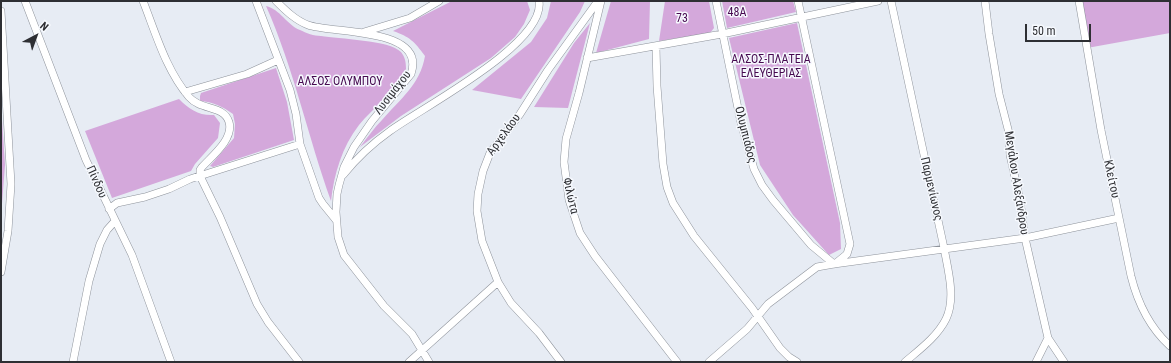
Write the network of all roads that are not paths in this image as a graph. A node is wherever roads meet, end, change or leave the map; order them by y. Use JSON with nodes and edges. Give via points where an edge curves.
{"nodes":[{"id":1,"x":25,"y":1,"type":"edge"},
{"id":2,"x":143,"y":1,"type":"edge"},
{"id":3,"x":256,"y":1,"type":"edge"},
{"id":4,"x":276,"y":1,"type":"edge"},
{"id":5,"x":439,"y":1,"type":"edge"},
{"id":6,"x":539,"y":1,"type":"edge"},
{"id":7,"x":598,"y":1,"type":"edge"},
{"id":8,"x":601,"y":1,"type":"edge"},
{"id":9,"x":716,"y":1,"type":"edge"},
{"id":10,"x":798,"y":1,"type":"edge"},
{"id":11,"x":878,"y":1,"type":"edge"},
{"id":12,"x":891,"y":1,"type":"edge"},
{"id":13,"x":985,"y":1,"type":"edge"},
{"id":14,"x":1079,"y":1,"type":"edge"},
{"id":15,"x":1,"y":10,"type":"edge"},
{"id":16,"x":801,"y":17,"type":"junction"},
{"id":17,"x":363,"y":33,"type":"junction"},
{"id":18,"x":722,"y":34,"type":"junction"},
{"id":19,"x":656,"y":47,"type":"junction"},
{"id":20,"x":587,"y":58,"type":"junction"},
{"id":21,"x":278,"y":60,"type":"junction"},
{"id":22,"x":185,"y":92,"type":"junction"},
{"id":23,"x":300,"y":144,"type":"junction"},
{"id":24,"x":200,"y":176,"type":"junction"},
{"id":25,"x":341,"y":178,"type":"junction"},
{"id":26,"x":109,"y":209,"type":"junction"},
{"id":27,"x":1119,"y":218,"type":"junction"},
{"id":28,"x":336,"y":220,"type":"junction"},
{"id":29,"x":115,"y":221,"type":"junction"},
{"id":30,"x":1024,"y":238,"type":"junction"},
{"id":31,"x":944,"y":248,"type":"junction"},
{"id":32,"x":834,"y":264,"type":"junction"},
{"id":33,"x":1,"y":272,"type":"edge"},
{"id":34,"x":498,"y":282,"type":"junction"},
{"id":35,"x":758,"y":316,"type":"junction"},
{"id":36,"x":1048,"y":338,"type":"junction"},
{"id":37,"x":1170,"y":346,"type":"edge"},
{"id":38,"x":422,"y":351,"type":"junction"},
{"id":39,"x":170,"y":361,"type":"edge"},
{"id":40,"x":72,"y":362,"type":"edge"},
{"id":41,"x":299,"y":362,"type":"edge"},
{"id":42,"x":409,"y":362,"type":"edge"},
{"id":43,"x":429,"y":362,"type":"edge"},
{"id":44,"x":560,"y":362,"type":"edge"},
{"id":45,"x":677,"y":362,"type":"edge"},
{"id":46,"x":709,"y":362,"type":"edge"},
{"id":47,"x":796,"y":362,"type":"edge"},
{"id":48,"x":905,"y":362,"type":"edge"},
{"id":49,"x":1036,"y":362,"type":"edge"},
{"id":50,"x":1064,"y":362,"type":"edge"}],
"edges":[{"from":1,"to":26,"type":"street","name":"Πίνδου","via":[[86,160]]},
{"from":2,"to":22,"type":"street","via":[[168,63]]},
{"from":3,"to":21,"type":"street"},
{"from":4,"to":17,"type":"street","name":"Λυσιμάχου","via":[[294,17],[309,25]]},
{"from":5,"to":17,"type":"street","via":[[410,18]]},
{"from":6,"to":25,"type":"street","via":[[534,23],[513,47],[490,66],[389,131],[357,159]]},
{"from":7,"to":34,"type":"street","name":"Αρχελάου","via":[[552,64],[520,114],[494,146],[485,163],[479,186],[477,211],[485,251]]},
{"from":8,"to":20,"type":"street","name":"Φιλώτα"},
{"from":9,"to":18,"type":"street","name":"Ολυμπιάδος"},
{"from":10,"to":16,"type":"street"},
{"from":11,"to":16,"type":"street"},
{"from":12,"to":31,"type":"street","name":"Παρμενίωνος"},
{"from":13,"to":30,"type":"street","name":"Μεγάλου Αλεξάνδρου","via":[[999,94],[1009,133],[1010,155],[1020,200]]},
{"from":14,"to":27,"type":"street","name":"Κλείτου"},
{"from":15,"to":33,"type":"street","via":[[11,184],[8,231]]},
{"from":16,"to":18,"type":"street"},
{"from":16,"to":32,"type":"street","via":[[850,244],[847,254]]},
{"from":17,"to":25,"type":"street","name":"Λυσιμάχου","via":[[389,39],[404,47],[412,55],[414,64],[408,79],[359,138]]},
{"from":18,"to":19,"type":"street"},
{"from":18,"to":32,"type":"street","name":"Ολυμπιάδος","via":[[741,123],[754,169],[767,192],[811,245]]},
{"from":19,"to":20,"type":"street"},
{"from":19,"to":35,"type":"street","via":[[663,164],[670,196],[694,236]]},
{"from":20,"to":45,"type":"street","name":"Φιλώτα","via":[[564,149],[565,177],[571,207],[580,232],[594,256]]},
{"from":21,"to":22,"type":"street","via":[[247,74]]},
{"from":21,"to":23,"type":"street","via":[[294,104]]},
{"from":22,"to":24,"type":"street","via":[[198,104],[222,112],[230,125],[226,139],[202,167]]},
{"from":23,"to":24,"type":"street"},
{"from":23,"to":28,"type":"street","via":[[320,198]]},
{"from":24,"to":26,"type":"street","via":[[145,197],[117,203]]},
{"from":24,"to":41,"type":"street","via":[[260,308]]},
{"from":25,"to":28,"type":"street","via":[[337,194]]},
{"from":26,"to":29,"type":"street","name":"Πίνδου"},
{"from":27,"to":30,"type":"street"},
{"from":27,"to":37,"type":"street","name":"Κλείτου","via":[[1138,300],[1150,324]]},
{"from":28,"to":38,"type":"street","via":[[338,238],[346,259],[384,306],[412,334]]},
{"from":29,"to":39,"type":"street","name":"Πίνδου","via":[[132,255]]},
{"from":29,"to":40,"type":"street","via":[[100,244],[89,281]]},
{"from":30,"to":31,"type":"street"},
{"from":30,"to":36,"type":"street","name":"Μεγάλου Αλεξάνδρου"},
{"from":31,"to":32,"type":"street"},
{"from":31,"to":48,"type":"street","name":"Παρμενίωνος","via":[[950,280],[947,314],[934,336]]},
{"from":32,"to":35,"type":"street","via":[[818,267],[768,304]]},
{"from":34,"to":38,"type":"street"},
{"from":34,"to":44,"type":"street","name":"Αρχελάου","via":[[511,303],[539,333]]},
{"from":35,"to":46,"type":"street"},
{"from":35,"to":47,"type":"street","via":[[780,348]]},
{"from":36,"to":49,"type":"street"},
{"from":36,"to":50,"type":"street"},
{"from":38,"to":42,"type":"street"},
{"from":38,"to":43,"type":"street"}]}
